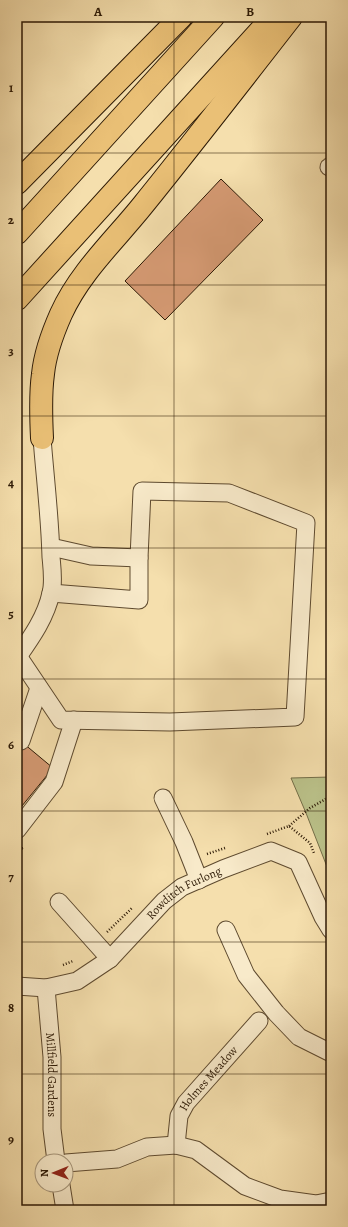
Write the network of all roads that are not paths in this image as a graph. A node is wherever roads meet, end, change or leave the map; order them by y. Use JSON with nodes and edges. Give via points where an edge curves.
{"nodes":[{"id":1,"x":181,"y":17,"type":"edge"},
{"id":2,"x":213,"y":17,"type":"edge"},
{"id":3,"x":273,"y":17,"type":"edge"},
{"id":4,"x":291,"y":17,"type":"edge"},
{"id":5,"x":17,"y":183,"type":"edge"},
{"id":6,"x":17,"y":233,"type":"edge"},
{"id":7,"x":17,"y":299,"type":"edge"},
{"id":8,"x":42,"y":438,"type":"joint"},
{"id":9,"x":51,"y":547,"type":"junction"},
{"id":10,"x":139,"y":558,"type":"junction"},
{"id":11,"x":51,"y":593,"type":"junction"},
{"id":12,"x":18,"y":657,"type":"edge"},
{"id":13,"x":39,"y":688,"type":"junction"},
{"id":14,"x":74,"y":720,"type":"junction"},
{"id":15,"x":21,"y":741,"type":"dead end"},
{"id":16,"x":163,"y":798,"type":"dead end"},
{"id":17,"x":17,"y":830,"type":"edge"},
{"id":18,"x":199,"y":880,"type":"junction"},
{"id":19,"x":59,"y":902,"type":"dead end"},
{"id":20,"x":226,"y":930,"type":"dead end"},
{"id":21,"x":331,"y":930,"type":"edge"},
{"id":22,"x":110,"y":959,"type":"junction"},
{"id":23,"x":17,"y":986,"type":"edge"},
{"id":24,"x":46,"y":988,"type":"junction"},
{"id":25,"x":259,"y":1021,"type":"dead end"},
{"id":26,"x":329,"y":1048,"type":"edge"},
{"id":27,"x":176,"y":1145,"type":"junction"},
{"id":28,"x":55,"y":1153,"type":"edge"},
{"id":29,"x":74,"y":1162,"type":"edge"},
{"id":30,"x":62,"y":1193,"type":"edge"},
{"id":31,"x":331,"y":1201,"type":"edge"},
{"id":32,"x":65,"y":1210,"type":"edge"}],
"edges":[{"from":1,"to":5,"type":"highway"},
{"from":2,"to":6,"type":"highway"},
{"from":3,"to":7,"type":"highway"},
{"from":4,"to":8,"type":"highway","via":[[142,207],[78,284],[61,314],[45,361],[41,396]]},
{"from":8,"to":9,"type":"street"},
{"from":9,"to":10,"type":"street","via":[[91,556]]},
{"from":9,"to":11,"type":"street"},
{"from":10,"to":11,"type":"street","via":[[139,600]]},
{"from":10,"to":14,"type":"street","via":[[142,492],[229,493],[306,523],[296,717],[170,722]]},
{"from":11,"to":12,"type":"street","via":[[40,621]]},
{"from":12,"to":13,"type":"street"},
{"from":13,"to":14,"type":"street","via":[[61,720]]},
{"from":13,"to":15,"type":"street"},
{"from":14,"to":17,"type":"street","via":[[54,782]]},
{"from":16,"to":18,"type":"street"},
{"from":18,"to":21,"type":"street","name":"Rowditch Furlong","via":[[272,852],[298,862]]},
{"from":18,"to":22,"type":"street","name":"Rowditch Furlong","via":[[182,887],[164,901]]},
{"from":19,"to":22,"type":"street"},
{"from":20,"to":26,"type":"street","via":[[246,975],[276,1013],[299,1037]]},
{"from":22,"to":24,"type":"street","name":"Rowditch Furlong","via":[[77,981]]},
{"from":23,"to":24,"type":"street","name":"Rowditch Furlong"},
{"from":24,"to":28,"type":"street","name":"Millfield Gardens","via":[[52,1057],[52,1129]]},
{"from":25,"to":27,"type":"street","name":"Holmes Meadow","via":[[186,1103],[179,1116]]},
{"from":27,"to":29,"type":"street","via":[[147,1147],[117,1159]]},
{"from":27,"to":31,"type":"street","via":[[196,1150],[245,1186],[280,1200],[316,1204]]},
{"from":30,"to":32,"type":"street"}]}
